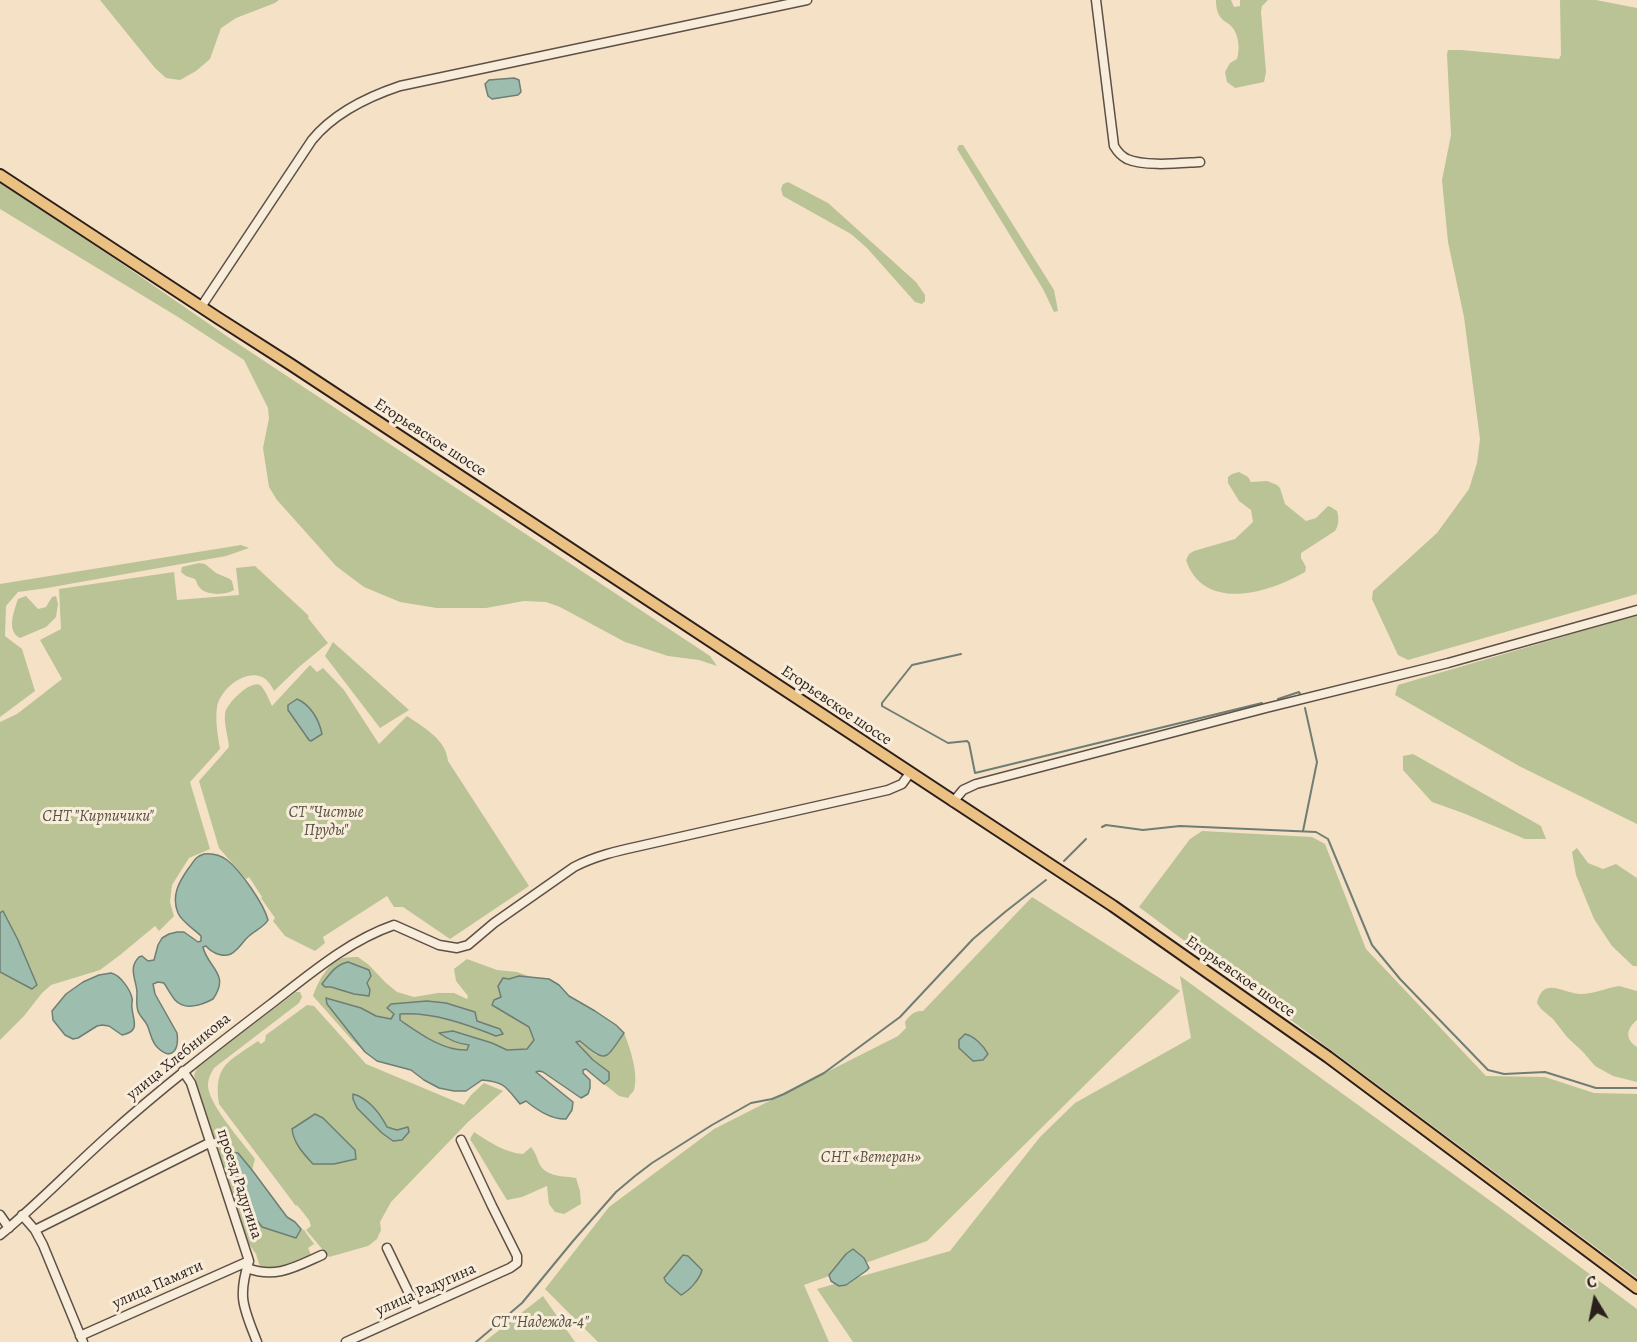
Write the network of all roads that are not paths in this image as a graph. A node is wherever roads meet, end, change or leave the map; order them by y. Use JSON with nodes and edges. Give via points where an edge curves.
{"nodes":[{"id":1,"x":807,"y":0,"type":"edge"},
{"id":2,"x":1096,"y":0,"type":"edge"},
{"id":3,"x":1200,"y":162,"type":"dead end"},
{"id":4,"x":0,"y":175,"type":"edge"},
{"id":5,"x":201,"y":307,"type":"junction"},
{"id":6,"x":1637,"y":610,"type":"edge"},
{"id":7,"x":910,"y":773,"type":"junction"},
{"id":8,"x":953,"y":802,"type":"junction"},
{"id":9,"x":183,"y":1071,"type":"junction"},
{"id":10,"x":461,"y":1140,"type":"dead end"},
{"id":11,"x":211,"y":1142,"type":"junction"},
{"id":12,"x":0,"y":1215,"type":"edge"},
{"id":13,"x":22,"y":1215,"type":"junction"},
{"id":14,"x":9,"y":1228,"type":"junction"},
{"id":15,"x":35,"y":1230,"type":"junction"},
{"id":16,"x":0,"y":1235,"type":"edge"},
{"id":17,"x":387,"y":1248,"type":"dead end"},
{"id":18,"x":322,"y":1255,"type":"dead end"},
{"id":19,"x":248,"y":1264,"type":"junction"},
{"id":20,"x":1637,"y":1288,"type":"edge"},
{"id":21,"x":417,"y":1310,"type":"junction"},
{"id":22,"x":81,"y":1339,"type":"edge"},
{"id":23,"x":257,"y":1342,"type":"edge"},
{"id":24,"x":346,"y":1342,"type":"edge"}],
"edges":[{"from":1,"to":5,"type":"street","via":[[400,86],[378,94],[321,128]]},
{"from":2,"to":3,"type":"street","via":[[1114,146],[1119,154],[1142,163]]},
{"from":4,"to":5,"type":"main road","name":"Егорьевское шоссе"},
{"from":5,"to":7,"type":"main road","name":"Егорьевское шоссе"},
{"from":6,"to":8,"type":"street","via":[[1449,663],[976,784],[963,790]]},
{"from":7,"to":8,"type":"main road","name":"Егорьевское шоссе"},
{"from":7,"to":9,"type":"street","name":"улица Хлебникова","via":[[902,784],[888,790],[586,860],[468,945],[439,945],[394,925],[374,932],[338,953]]},
{"from":8,"to":20,"type":"main road","name":"Егорьевское шоссе","via":[[1113,906],[1318,1050]]},
{"from":9,"to":11,"type":"street","name":"проезд Радугина","via":[[191,1083]]},
{"from":9,"to":13,"type":"street","name":"улица Хлебникова"},
{"from":10,"to":21,"type":"street","name":"улица Радугина","via":[[517,1263]]},
{"from":11,"to":15,"type":"street"},
{"from":11,"to":19,"type":"street","name":"проезд Радугина"},
{"from":12,"to":14,"type":"street"},
{"from":13,"to":14,"type":"street","name":"улица Хлебникова"},
{"from":13,"to":15,"type":"street"},
{"from":14,"to":16,"type":"street","name":"улица Хлебникова"},
{"from":15,"to":22,"type":"street"},
{"from":17,"to":21,"type":"street"},
{"from":18,"to":19,"type":"street","via":[[284,1271],[259,1272]]},
{"from":19,"to":22,"type":"street","name":"улица Памяти"},
{"from":19,"to":23,"type":"street","name":"проезд Радугина","via":[[243,1301]]},
{"from":21,"to":24,"type":"street","name":"улица Радугина"}]}
